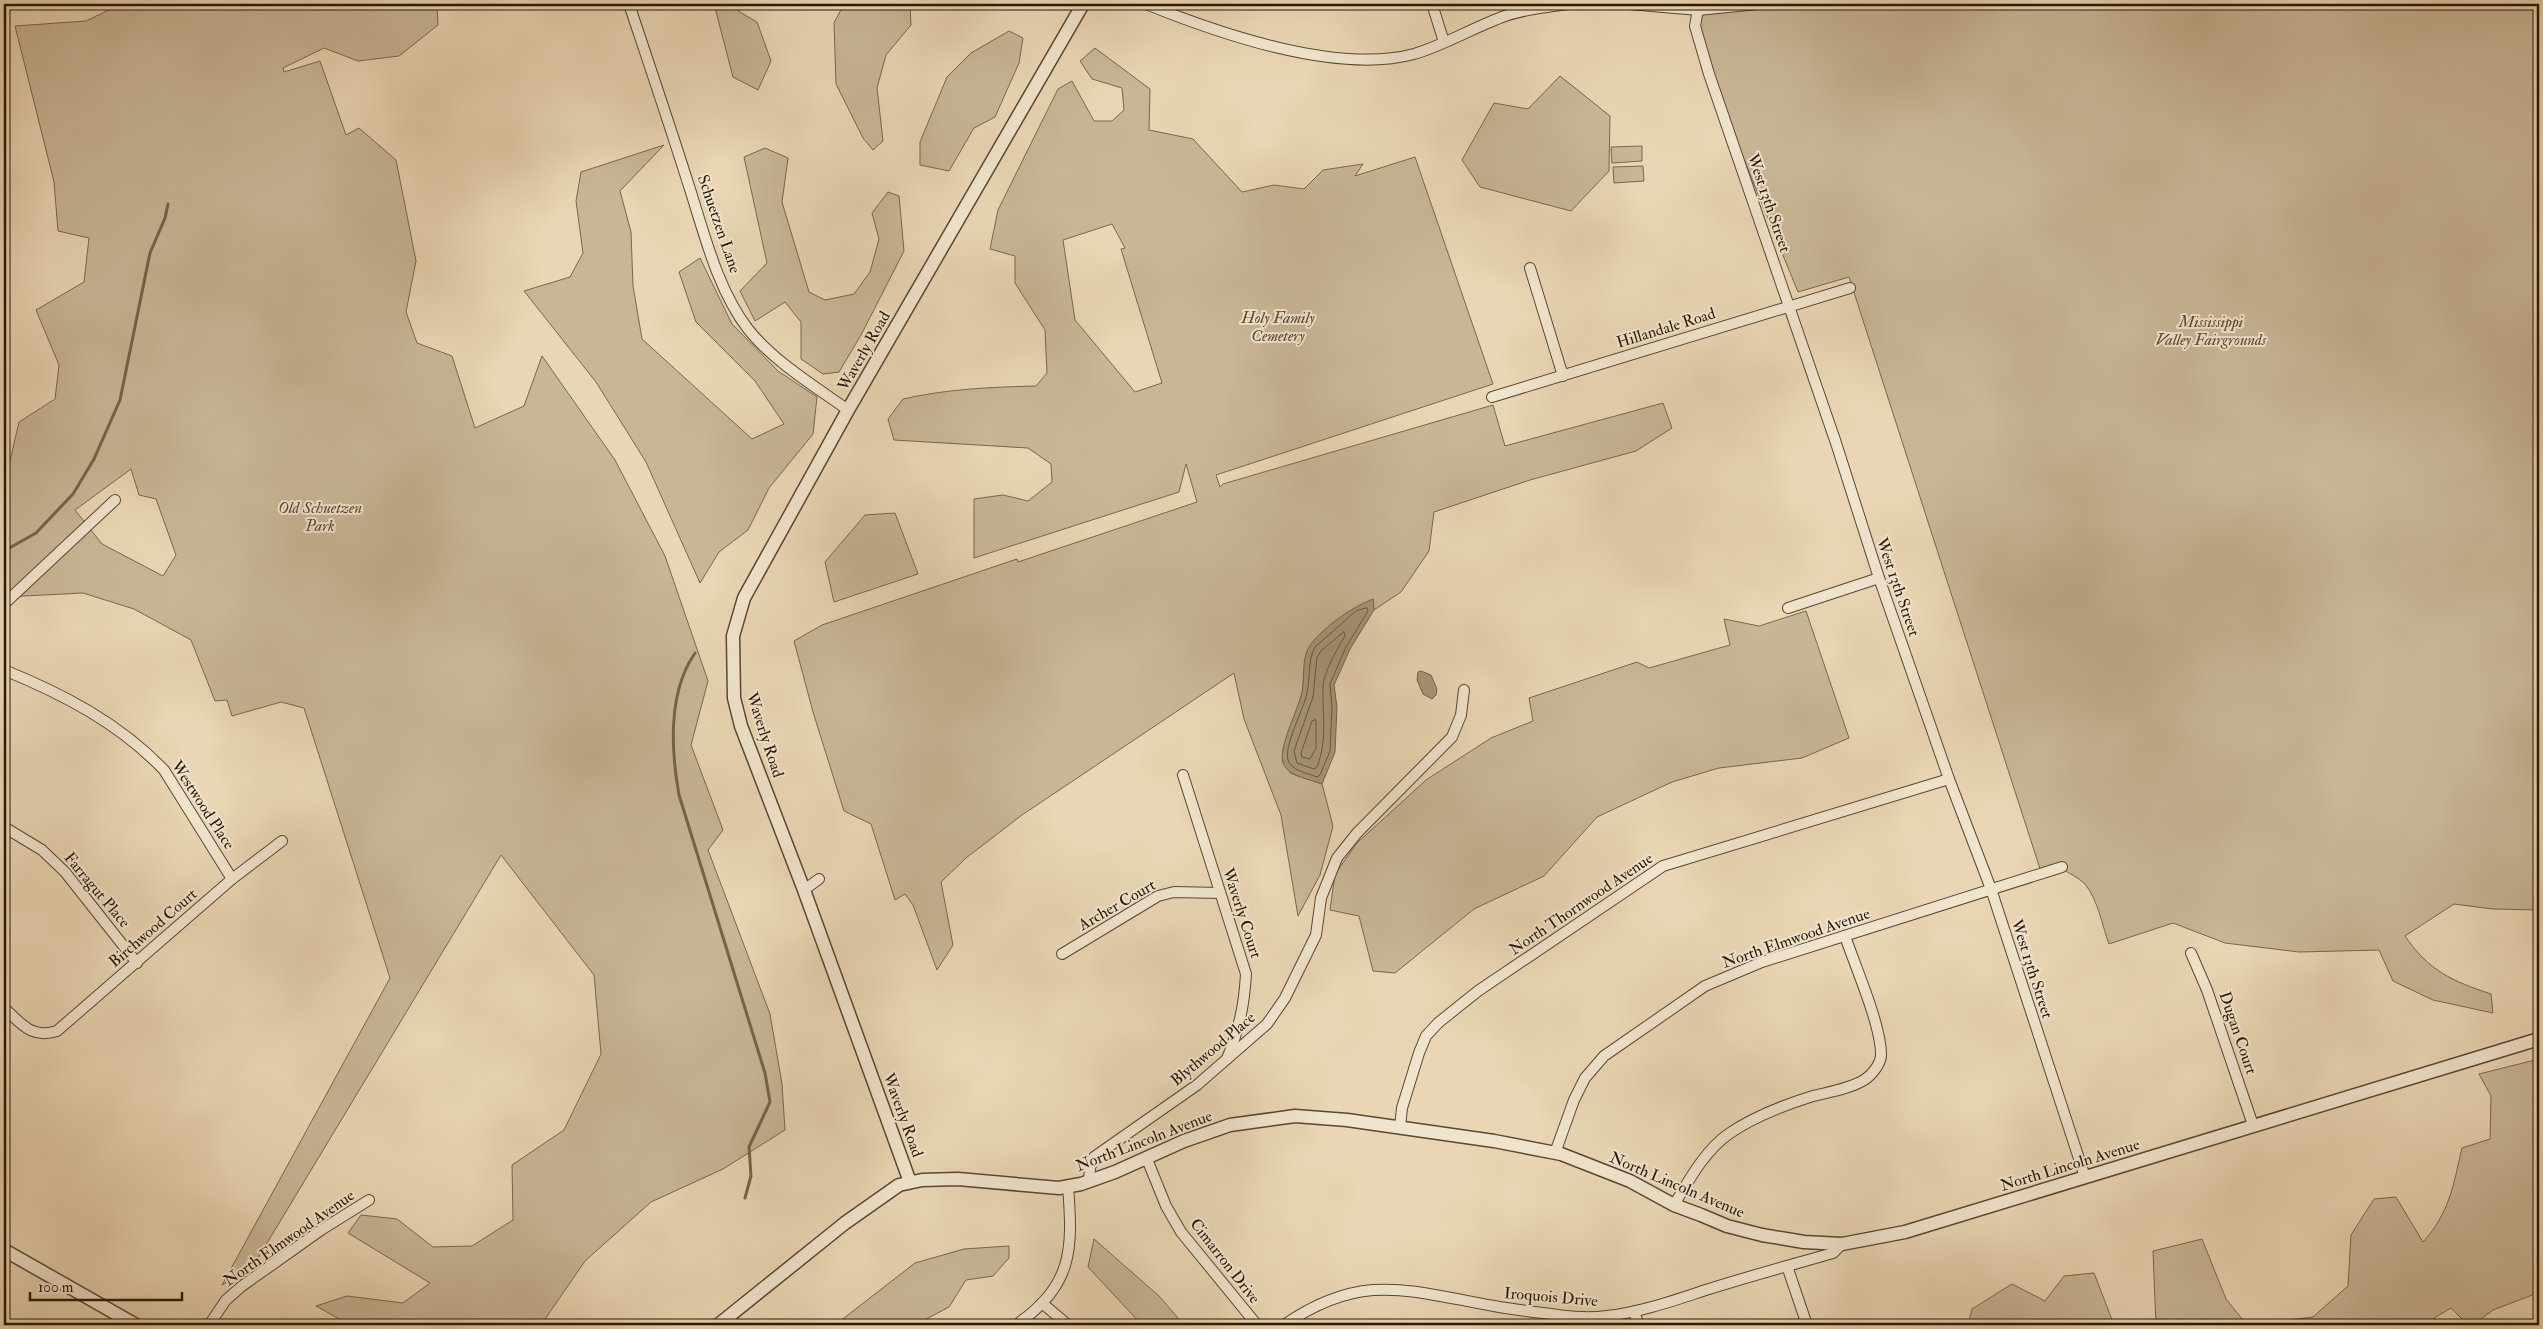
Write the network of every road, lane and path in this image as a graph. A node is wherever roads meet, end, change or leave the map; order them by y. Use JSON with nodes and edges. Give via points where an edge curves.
{"nodes":[{"id":1,"x":629,"y":4,"type":"edge"},
{"id":2,"x":1083,"y":4,"type":"edge"},
{"id":3,"x":1146,"y":4,"type":"edge"},
{"id":4,"x":1432,"y":4,"type":"edge"},
{"id":5,"x":1568,"y":4,"type":"edge"},
{"id":6,"x":1629,"y":4,"type":"edge"},
{"id":7,"x":1757,"y":4,"type":"edge"},
{"id":8,"x":1698,"y":7,"type":"edge"},
{"id":9,"x":1444,"y":42,"type":"junction"},
{"id":10,"x":1530,"y":268,"type":"dead end"},
{"id":11,"x":1850,"y":288,"type":"dead end"},
{"id":12,"x":1789,"y":307,"type":"junction"},
{"id":13,"x":1563,"y":376,"type":"junction"},
{"id":14,"x":1492,"y":398,"type":"dead end"},
{"id":15,"x":848,"y":410,"type":"junction"},
{"id":16,"x":115,"y":500,"type":"dead end"},
{"id":17,"x":1879,"y":578,"type":"junction"},
{"id":18,"x":4,"y":604,"type":"edge"},
{"id":19,"x":1788,"y":608,"type":"dead end"},
{"id":20,"x":4,"y":670,"type":"edge"},
{"id":21,"x":1464,"y":690,"type":"dead end"},
{"id":22,"x":1183,"y":775,"type":"dead end"},
{"id":23,"x":1949,"y":779,"type":"junction"},
{"id":24,"x":4,"y":828,"type":"edge"},
{"id":25,"x":282,"y":841,"type":"dead end"},
{"id":26,"x":2062,"y":868,"type":"dead end"},
{"id":27,"x":232,"y":879,"type":"junction"},
{"id":28,"x":819,"y":879,"type":"dead end"},
{"id":29,"x":1991,"y":889,"type":"junction"},
{"id":30,"x":804,"y":890,"type":"junction"},
{"id":31,"x":1220,"y":893,"type":"junction"},
{"id":32,"x":1845,"y":936,"type":"junction"},
{"id":33,"x":2191,"y":953,"type":"dead end"},
{"id":34,"x":1062,"y":954,"type":"dead end"},
{"id":35,"x":137,"y":963,"type":"junction"},
{"id":36,"x":4,"y":1008,"type":"edge"},
{"id":37,"x":2539,"y":1039,"type":"edge"},
{"id":38,"x":1227,"y":1060,"type":"junction"},
{"id":39,"x":2253,"y":1125,"type":"junction"},
{"id":40,"x":1400,"y":1127,"type":"junction"},
{"id":41,"x":1555,"y":1153,"type":"junction"},
{"id":42,"x":1147,"y":1159,"type":"junction"},
{"id":43,"x":2085,"y":1177,"type":"junction"},
{"id":44,"x":910,"y":1182,"type":"junction"},
{"id":45,"x":1089,"y":1182,"type":"junction"},
{"id":46,"x":1068,"y":1186,"type":"junction"},
{"id":47,"x":369,"y":1200,"type":"dead end"},
{"id":48,"x":1674,"y":1204,"type":"junction"},
{"id":49,"x":1842,"y":1244,"type":"junction"},
{"id":50,"x":4,"y":1250,"type":"edge"},
{"id":51,"x":1787,"y":1266,"type":"junction"},
{"id":52,"x":1042,"y":1304,"type":"junction"},
{"id":53,"x":1634,"y":1312,"type":"junction"},
{"id":54,"x":117,"y":1320,"type":"edge"},
{"id":55,"x":136,"y":1325,"type":"edge"},
{"id":56,"x":210,"y":1325,"type":"edge"},
{"id":57,"x":718,"y":1325,"type":"edge"},
{"id":58,"x":1016,"y":1325,"type":"edge"},
{"id":59,"x":1068,"y":1325,"type":"edge"},
{"id":60,"x":1257,"y":1325,"type":"edge"},
{"id":61,"x":1284,"y":1325,"type":"edge"},
{"id":62,"x":1639,"y":1325,"type":"edge"},
{"id":63,"x":1806,"y":1325,"type":"edge"}],
"edges":[{"from":1,"to":15,"type":"street","name":"Schuetzen Lane","via":[[698,218],[736,311],[749,330],[783,362]]},
{"from":2,"to":15,"type":"street","name":"Waverly Road"},
{"from":3,"to":9,"type":"street","via":[[1240,39],[1340,58],[1411,55]]},
{"from":4,"to":9,"type":"street"},
{"from":5,"to":9,"type":"street","via":[[1524,10]]},
{"from":6,"to":8,"type":"street"},
{"from":7,"to":8,"type":"street"},
{"from":8,"to":12,"type":"street","name":"West 13th Street","via":[[1695,26],[1709,74]]},
{"from":10,"to":13,"type":"street"},
{"from":11,"to":12,"type":"street","name":"Hillandale Road"},
{"from":12,"to":13,"type":"street","name":"Hillandale Road"},
{"from":12,"to":17,"type":"street","name":"West 13th Street"},
{"from":13,"to":14,"type":"street","name":"Hillandale Road"},
{"from":15,"to":30,"type":"street","name":"Waverly Road","via":[[744,598],[733,636],[734,698],[741,726]]},
{"from":16,"to":18,"type":"street"},
{"from":17,"to":19,"type":"street"},
{"from":17,"to":23,"type":"street","name":"West 13th Street"},
{"from":20,"to":27,"type":"street","name":"Westwood Place","via":[[112,724],[151,756],[164,770]]},
{"from":21,"to":38,"type":"street","name":"Blythwood Place","via":[[1461,715],[1452,737],[1357,833],[1337,858],[1321,898],[1316,935],[1285,998],[1267,1024]]},
{"from":22,"to":31,"type":"street","name":"Waverly Court"},
{"from":23,"to":29,"type":"street","name":"West 13th Street"},
{"from":23,"to":40,"type":"street","name":"North Thornwood Avenue","via":[[1663,866],[1478,991],[1438,1023],[1426,1036],[1419,1053],[1402,1108]]},
{"from":24,"to":35,"type":"street","name":"Farragut Place","via":[[42,850],[65,872]]},
{"from":25,"to":27,"type":"street","name":"Birchwood Court"},
{"from":26,"to":29,"type":"street","name":"North Elmwood Avenue"},
{"from":27,"to":35,"type":"street","name":"Birchwood Court"},
{"from":28,"to":30,"type":"street"},
{"from":29,"to":32,"type":"street","name":"North Elmwood Avenue"},
{"from":29,"to":43,"type":"street","name":"West 13th Street"},
{"from":30,"to":44,"type":"street","name":"Waverly Road"},
{"from":31,"to":34,"type":"street","name":"Archer Court","via":[[1174,892],[1158,896]]},
{"from":31,"to":38,"type":"street","name":"Waverly Court","via":[[1246,974],[1239,1029]]},
{"from":32,"to":41,"type":"street","name":"North Elmwood Avenue","via":[[1762,962],[1705,986],[1604,1056],[1585,1078]]},
{"from":32,"to":48,"type":"street","via":[[1873,1016],[1881,1058],[1873,1072],[1851,1085],[1790,1103],[1728,1134],[1694,1173]]},
{"from":33,"to":39,"type":"street","name":"Dugan Court","via":[[2207,990]]},
{"from":35,"to":36,"type":"street","name":"Birchwood Court","via":[[56,1032],[42,1036]]},
{"from":37,"to":39,"type":"street","name":"North Lincoln Avenue"},
{"from":38,"to":45,"type":"street","name":"Blythwood Place","via":[[1094,1157]]},
{"from":39,"to":43,"type":"street","name":"North Lincoln Avenue"},
{"from":40,"to":41,"type":"street","name":"North Lincoln Avenue"},
{"from":40,"to":42,"type":"street","name":"North Lincoln Avenue","via":[[1295,1116],[1230,1126],[1184,1141]]},
{"from":41,"to":48,"type":"street","name":"North Lincoln Avenue","via":[[1630,1181]]},
{"from":42,"to":45,"type":"street","name":"North Lincoln Avenue"},
{"from":42,"to":60,"type":"street","name":"Cimarron Drive","via":[[1166,1206],[1181,1232]]},
{"from":43,"to":49,"type":"street","name":"North Lincoln Avenue","via":[[1905,1232]]},
{"from":44,"to":46,"type":"street","name":"North Lincoln Avenue","via":[[958,1179],[1060,1188]]},
{"from":44,"to":57,"type":"street","name":"Waverly Road","via":[[887,1192],[845,1223]]},
{"from":45,"to":46,"type":"street","name":"North Lincoln Avenue"},
{"from":46,"to":52,"type":"street","via":[[1072,1234],[1067,1263]]},
{"from":47,"to":56,"type":"street","name":"North Elmwood Avenue","via":[[242,1286],[226,1300]]},
{"from":48,"to":49,"type":"street","name":"North Lincoln Avenue","via":[[1727,1226],[1762,1235]]},
{"from":49,"to":51,"type":"street","name":"Iroquois Drive","via":[[1833,1253]]},
{"from":50,"to":54,"type":"street"},
{"from":51,"to":53,"type":"street","name":"Iroquois Drive"},
{"from":51,"to":63,"type":"street"},
{"from":52,"to":58,"type":"street"},
{"from":52,"to":59,"type":"street"},
{"from":53,"to":61,"type":"street","name":"Iroquois Drive","via":[[1567,1316],[1410,1289],[1380,1288],[1330,1300]]},
{"from":53,"to":62,"type":"street"},
{"from":54,"to":55,"type":"street"}]}
